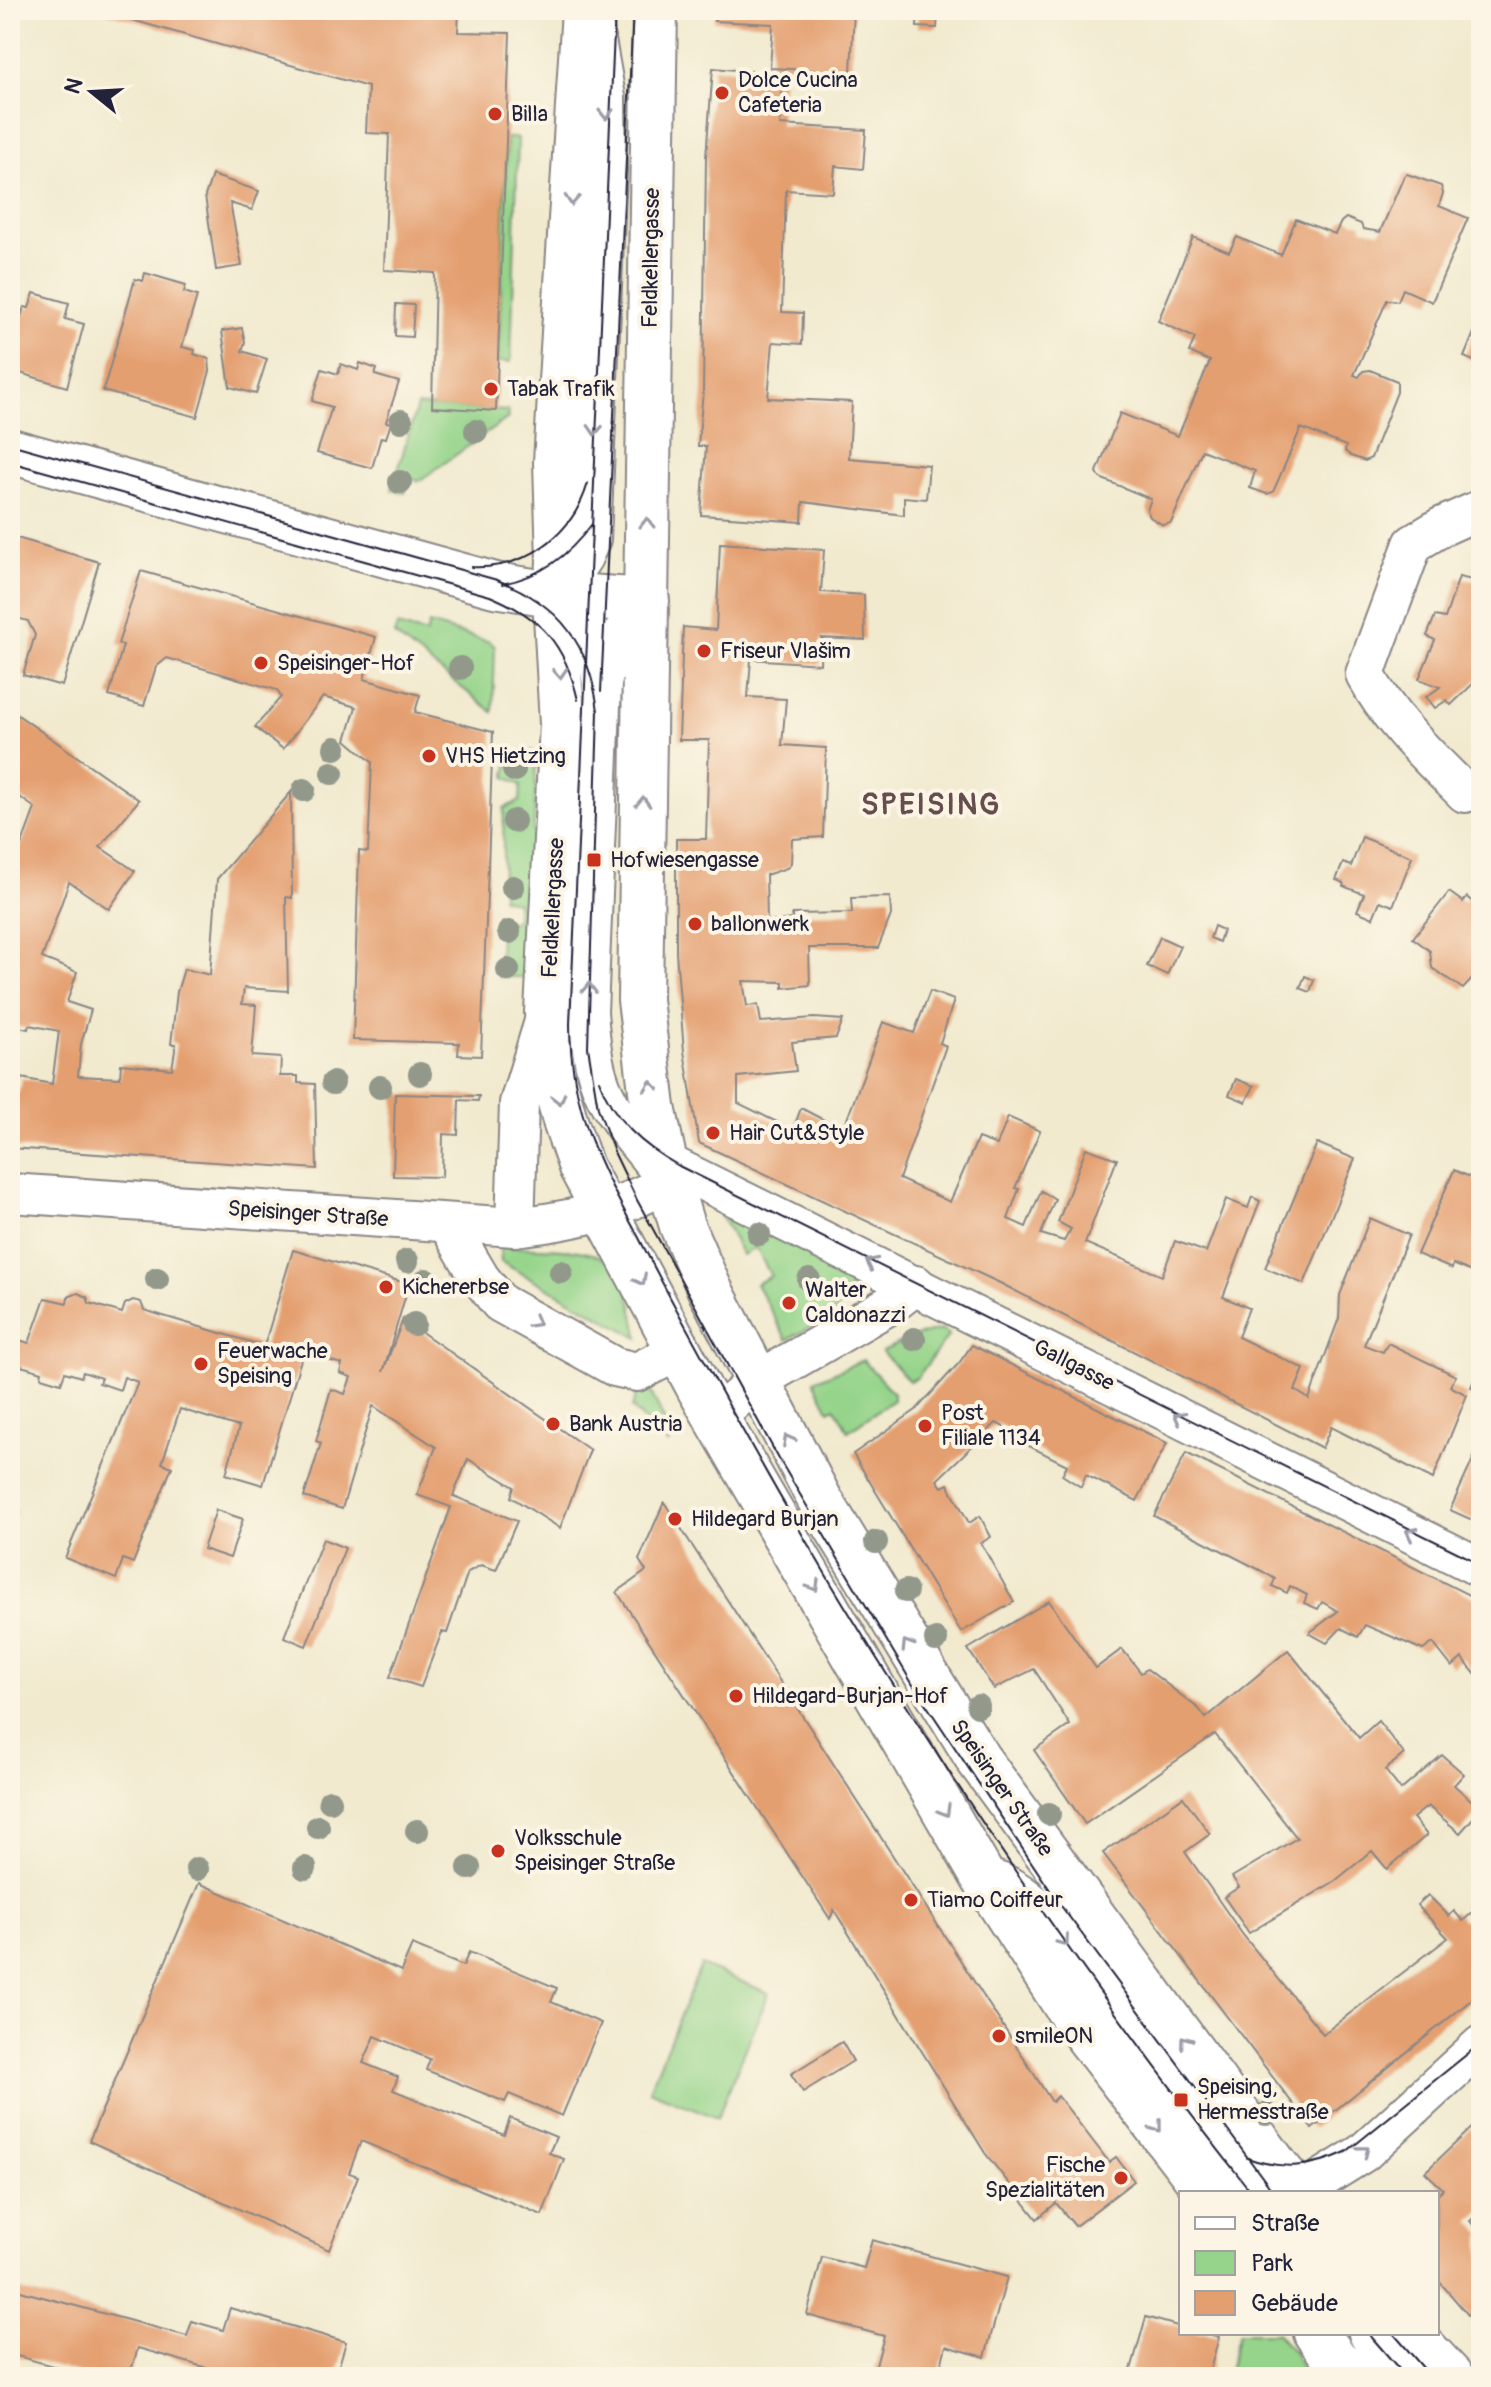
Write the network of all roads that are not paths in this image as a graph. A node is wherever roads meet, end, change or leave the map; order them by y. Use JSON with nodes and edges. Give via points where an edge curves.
{"nodes":[{"id":1,"x":587,"y":10,"type":"edge"},
{"id":2,"x":651,"y":11,"type":"edge"},
{"id":3,"x":10,"y":451,"type":"edge"},
{"id":4,"x":1481,"y":509,"type":"edge"},
{"id":5,"x":558,"y":595,"type":"junction"},
{"id":6,"x":647,"y":601,"type":"junction"},
{"id":7,"x":602,"y":683,"type":"junction"},
{"id":8,"x":1465,"y":793,"type":"dead end"},
{"id":9,"x":547,"y":1012,"type":"junction"},
{"id":10,"x":667,"y":1172,"type":"junction"},
{"id":11,"x":10,"y":1193,"type":"edge"},
{"id":12,"x":604,"y":1211,"type":"junction"},
{"id":13,"x":448,"y":1224,"type":"junction"},
{"id":14,"x":515,"y":1227,"type":"junction"},
{"id":15,"x":916,"y":1285,"type":"junction"},
{"id":16,"x":679,"y":1351,"type":"junction"},
{"id":17,"x":757,"y":1381,"type":"junction"},
{"id":18,"x":716,"y":1417,"type":"junction"},
{"id":19,"x":1481,"y":1568,"type":"edge"},
{"id":20,"x":983,"y":1877,"type":"junction"},
{"id":21,"x":1481,"y":2045,"type":"edge"},
{"id":22,"x":1206,"y":2191,"type":"edge"},
{"id":23,"x":1251,"y":2191,"type":"edge"},
{"id":24,"x":1296,"y":2191,"type":"edge"},
{"id":25,"x":1301,"y":2191,"type":"edge"},
{"id":26,"x":1412,"y":2335,"type":"edge"},
{"id":27,"x":1346,"y":2357,"type":"edge"},
{"id":28,"x":1406,"y":2377,"type":"edge"},
{"id":29,"x":1451,"y":2377,"type":"edge"}],
"edges":[{"from":1,"to":5,"type":"main road","name":"Feldkellergasse","one_way":true,"via":[[556,462]]},
{"from":6,"to":2,"type":"main road","name":"Feldkellergasse","one_way":true},
{"from":3,"to":5,"type":"main road","via":[[505,588]]},
{"from":4,"to":8,"type":"street","via":[[1413,544],[1365,674],[1411,738]]},
{"from":5,"to":6,"type":"main road"},
{"from":5,"to":7,"type":"street","name":"Feldkellergasse","via":[[587,624]]},
{"from":5,"to":9,"type":"main road","name":"Feldkellergasse","one_way":true,"via":[[562,724]]},
{"from":6,"to":7,"type":"street","name":"Feldkellergasse","via":[[614,645]]},
{"from":10,"to":6,"type":"main road","name":"Feldkellergasse","one_way":true,"via":[[640,1000]]},
{"from":10,"to":7,"type":"street","name":"Feldkellergasse","one_way":true,"via":[[605,1095],[591,1044],[588,997]]},
{"from":9,"to":12,"type":"main road","name":"Feldkellergasse","one_way":true,"via":[[554,1080],[566,1124]]},
{"from":9,"to":14,"type":"street","via":[[519,1103]]},
{"from":10,"to":12,"type":"street","name":"Speisinger Straße","via":[[637,1200]]},
{"from":15,"to":10,"type":"street","name":"Gallgasse","one_way":true},
{"from":10,"to":17,"type":"main road","name":"Speisinger Straße","via":[[682,1226]]},
{"from":11,"to":13,"type":"street","name":"Speisinger Straße"},
{"from":12,"to":14,"type":"street","name":"Speisinger Straße"},
{"from":12,"to":16,"type":"main road","one_way":true},
{"from":13,"to":14,"type":"street","name":"Speisinger Straße"},
{"from":13,"to":16,"type":"street","one_way":true,"via":[[500,1303],[615,1367],[637,1372]]},
{"from":15,"to":17,"type":"street"},
{"from":19,"to":15,"type":"street","name":"Gallgasse","one_way":true},
{"from":16,"to":18,"type":"main road"},
{"from":17,"to":18,"type":"street"},
{"from":24,"to":17,"type":"main road","name":"Speisinger Straße","one_way":true,"via":[[978,1759],[820,1500]]},
{"from":18,"to":20,"type":"main road","one_way":true},
{"from":20,"to":22,"type":"main road","one_way":true,"via":[[1075,2020]]},
{"from":20,"to":23,"type":"street","one_way":true,"via":[[1006,1883],[1040,1910]]},
{"from":25,"to":21,"type":"street","one_way":true,"via":[[1363,2153]]},
{"from":26,"to":29,"type":"main road"},
{"from":27,"to":28,"type":"street"}]}
